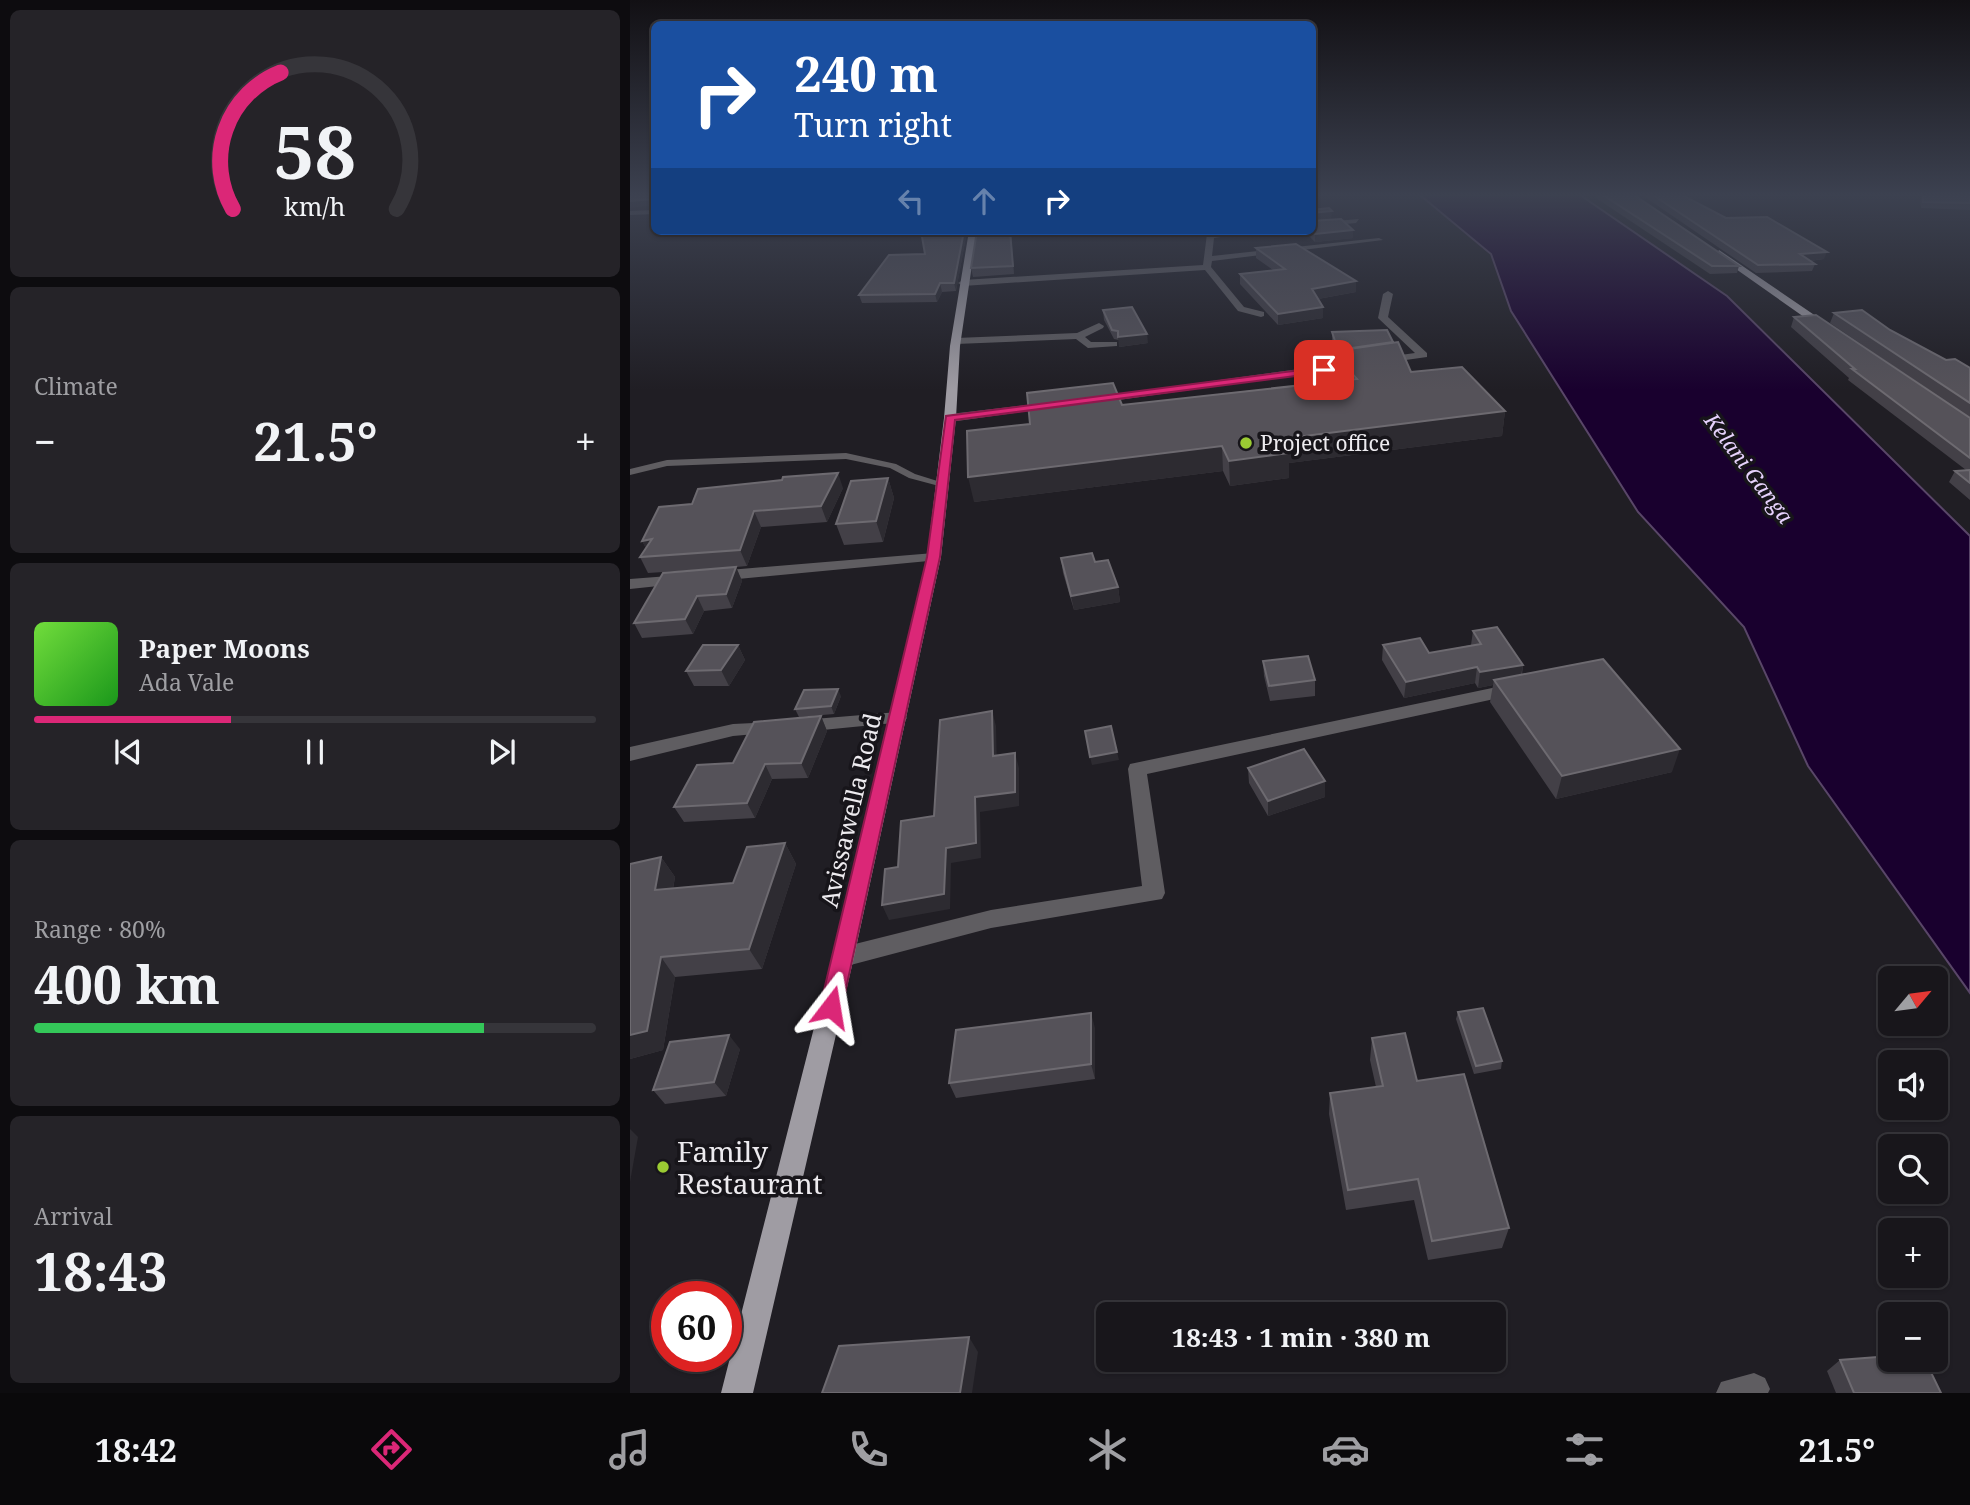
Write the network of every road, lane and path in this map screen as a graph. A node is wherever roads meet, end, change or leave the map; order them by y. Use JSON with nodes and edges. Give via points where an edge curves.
{"nodes":[{"id":1,"x":967,"y":260,"type":"edge"},
{"id":2,"x":1231,"y":260,"type":"edge"},
{"id":3,"x":1729,"y":260,"type":"edge"},
{"id":4,"x":1209,"y":263,"type":"junction"},
{"id":5,"x":963,"y":283,"type":"junction"},
{"id":6,"x":1388,"y":294,"type":"dead end"},
{"id":7,"x":1261,"y":314,"type":"dead end"},
{"id":8,"x":1099,"y":326,"type":"dead end"},
{"id":9,"x":1833,"y":332,"type":"edge"},
{"id":10,"x":1079,"y":336,"type":"junction"},
{"id":11,"x":956,"y":341,"type":"junction"},
{"id":12,"x":1113,"y":344,"type":"edge"},
{"id":13,"x":1082,"y":402,"type":"edge"},
{"id":14,"x":1069,"y":403,"type":"edge"},
{"id":15,"x":950,"y":418,"type":"junction"},
{"id":16,"x":630,"y":472,"type":"edge"},
{"id":17,"x":942,"y":484,"type":"junction"},
{"id":18,"x":934,"y":557,"type":"junction"},
{"id":19,"x":630,"y":584,"type":"edge"},
{"id":20,"x":1530,"y":687,"type":"edge"},
{"id":21,"x":898,"y":718,"type":"junction"},
{"id":22,"x":630,"y":754,"type":"edge"},
{"id":23,"x":843,"y":957,"type":"junction"},
{"id":24,"x":737,"y":1393,"type":"edge"}],
"edges":[{"from":1,"to":5,"type":"main road","name":"Avissawella Road"},
{"from":2,"to":4,"type":"street"},
{"from":3,"to":9,"type":"main road"},
{"from":4,"to":5,"type":"street"},
{"from":4,"to":7,"type":"street","via":[[1241,309]]},
{"from":5,"to":11,"type":"main road","name":"Avissawella Road"},
{"from":6,"to":13,"type":"street","via":[[1383,318],[1423,355]]},
{"from":8,"to":10,"type":"street"},
{"from":10,"to":11,"type":"street"},
{"from":10,"to":12,"type":"street","via":[[1088,345]]},
{"from":11,"to":15,"type":"main road","name":"Avissawella Road"},
{"from":14,"to":15,"type":"street"},
{"from":15,"to":17,"type":"main road","name":"Avissawella Road"},
{"from":16,"to":17,"type":"lane","via":[[667,463],[846,456],[893,466]]},
{"from":17,"to":18,"type":"main road","name":"Avissawella Road"},
{"from":18,"to":19,"type":"street"},
{"from":18,"to":21,"type":"main road","name":"Avissawella Road"},
{"from":20,"to":23,"type":"street","via":[[1137,769],[1154,893],[990,919]]},
{"from":21,"to":22,"type":"street","via":[[733,730]]},
{"from":21,"to":23,"type":"main road","name":"Avissawella Road"},
{"from":23,"to":24,"type":"main road","name":"Avissawella Road"}]}
